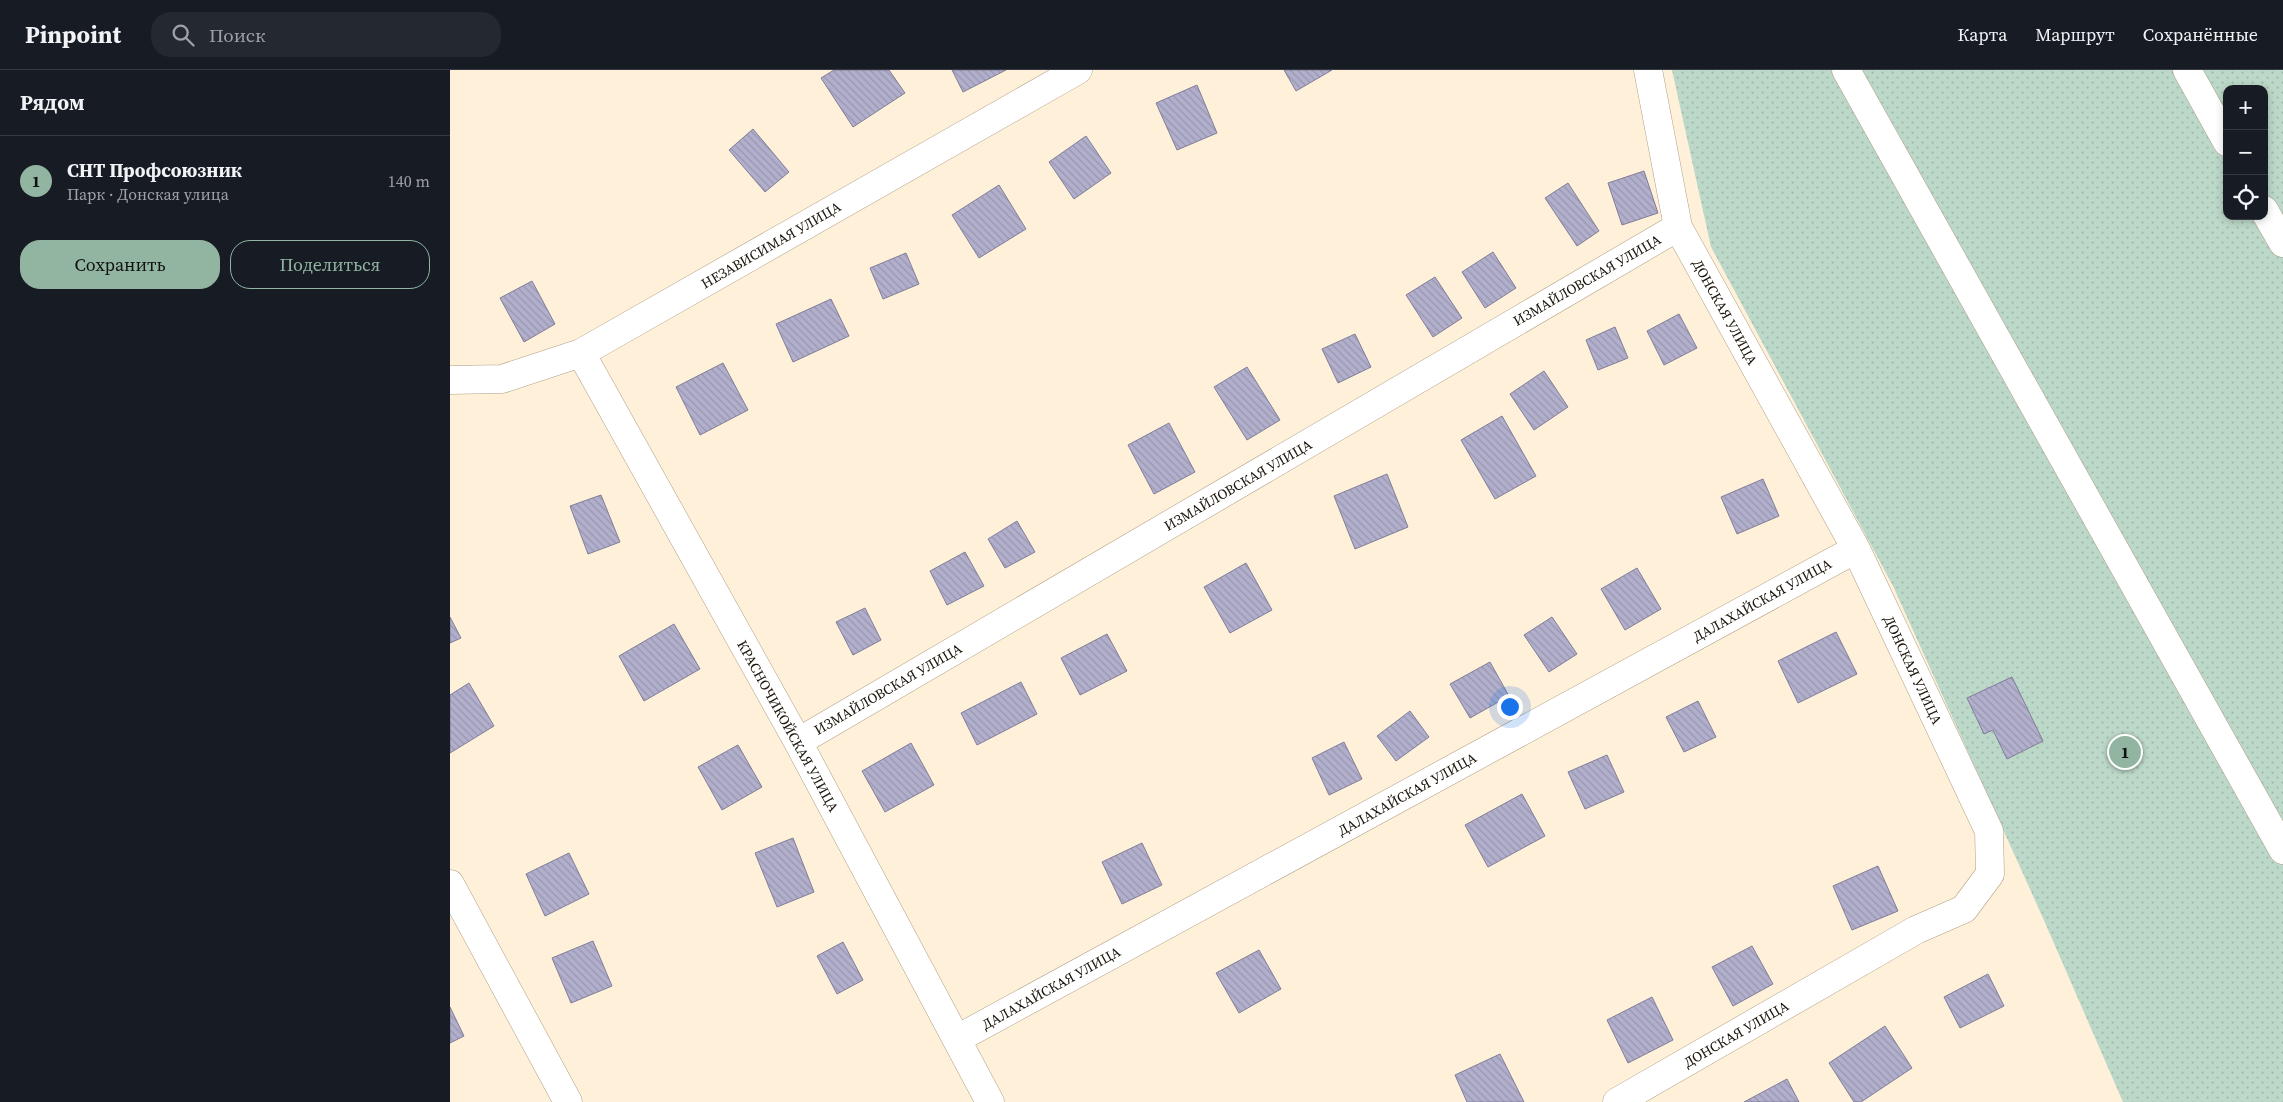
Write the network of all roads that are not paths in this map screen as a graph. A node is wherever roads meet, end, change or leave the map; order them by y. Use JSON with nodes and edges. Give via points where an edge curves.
{"nodes":[{"id":1,"x":1078,"y":70,"type":"edge"},
{"id":2,"x":1648,"y":70,"type":"edge"},
{"id":3,"x":1846,"y":70,"type":"edge"},
{"id":4,"x":2187,"y":70,"type":"edge"},
{"id":5,"x":2223,"y":135,"type":"edge"},
{"id":6,"x":2268,"y":217,"type":"edge"},
{"id":7,"x":1678,"y":227,"type":"junction"},
{"id":8,"x":2283,"y":243,"type":"edge"},
{"id":9,"x":581,"y":353,"type":"junction"},
{"id":10,"x":450,"y":380,"type":"edge"},
{"id":11,"x":1856,"y":549,"type":"junction"},
{"id":12,"x":798,"y":742,"type":"junction"},
{"id":13,"x":2283,"y":850,"type":"edge"},
{"id":14,"x":450,"y":884,"type":"edge"},
{"id":15,"x":957,"y":1039,"type":"junction"},
{"id":16,"x":568,"y":1102,"type":"edge"},
{"id":17,"x":990,"y":1102,"type":"edge"},
{"id":18,"x":1617,"y":1102,"type":"edge"}],
"edges":[{"from":1,"to":9,"type":"street","name":"НЕЗАВИСИМАЯ УЛИЦА"},
{"from":2,"to":7,"type":"street","name":"ДОНСКАЯ УЛИЦА"},
{"from":3,"to":13,"type":"street"},
{"from":4,"to":5,"type":"street"},
{"from":6,"to":8,"type":"street"},
{"from":7,"to":11,"type":"street","name":"ДОНСКАЯ УЛИЦА"},
{"from":7,"to":12,"type":"street","name":"ИЗМАЙЛОВСКАЯ УЛИЦА"},
{"from":9,"to":10,"type":"street","name":"НЕЗАВИСИМАЯ УЛИЦА","via":[[502,379]]},
{"from":9,"to":12,"type":"street","name":"КРАСНОЧИКОЙСКАЯ УЛИЦА"},
{"from":11,"to":15,"type":"street","name":"ДАЛАХАЙСКАЯ УЛИЦА"},
{"from":11,"to":18,"type":"street","name":"ДОНСКАЯ УЛИЦА","via":[[1989,831],[1990,874],[1964,909],[1916,930]]},
{"from":12,"to":15,"type":"street","name":"КРАСНОЧИКОЙСКАЯ УЛИЦА"},
{"from":14,"to":16,"type":"street"},
{"from":15,"to":17,"type":"street","name":"КРАСНОЧИКОЙСКАЯ УЛИЦА"}]}
